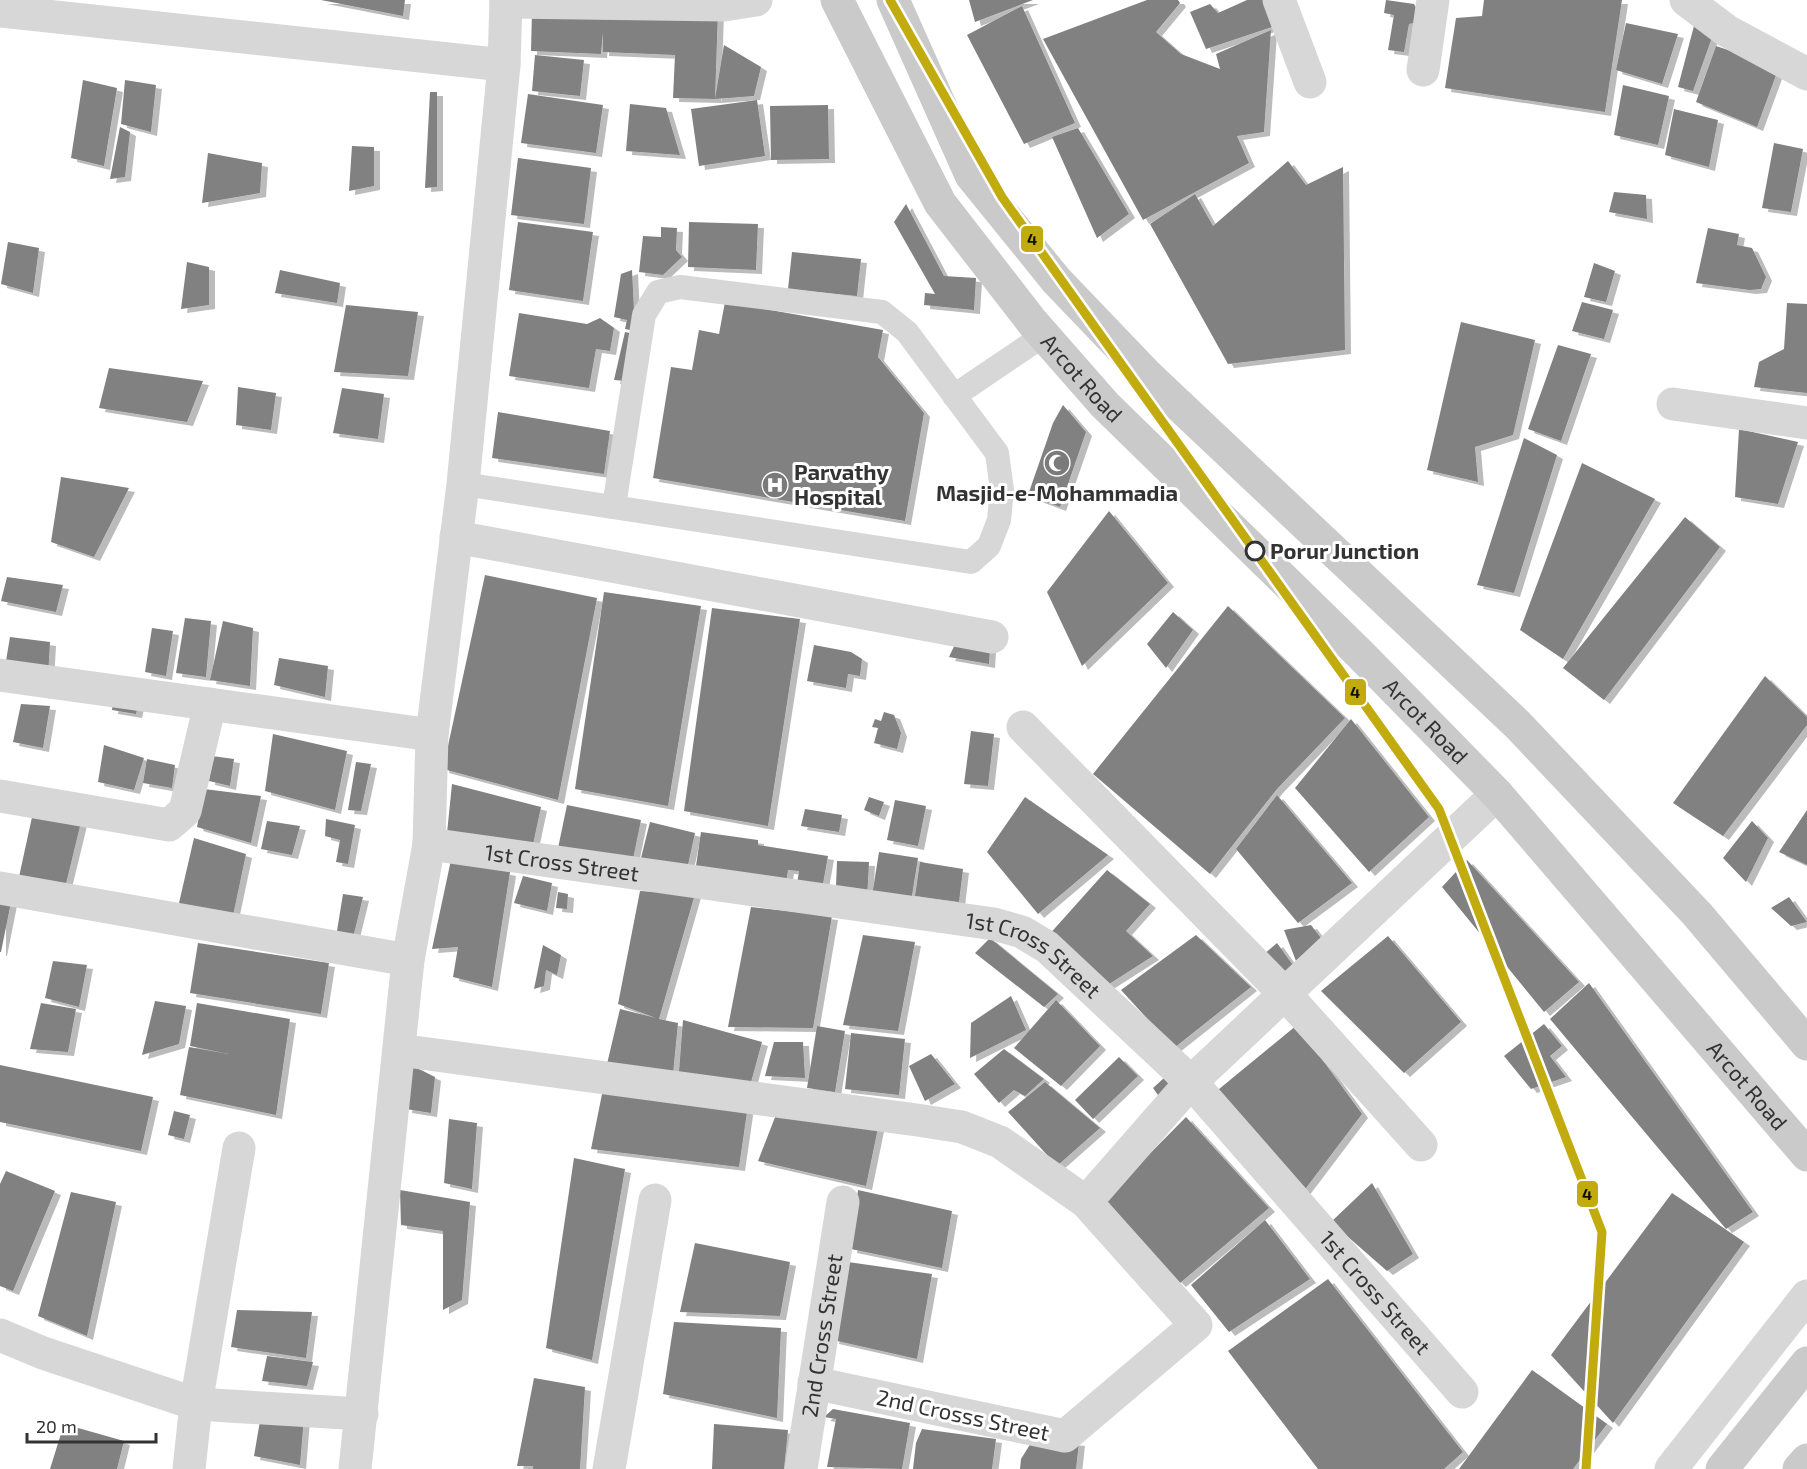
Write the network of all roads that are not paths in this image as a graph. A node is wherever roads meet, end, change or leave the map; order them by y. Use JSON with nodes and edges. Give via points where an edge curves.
{"nodes":[{"id":1,"x":756,"y":0,"type":"edge"},
{"id":2,"x":837,"y":0,"type":"edge"},
{"id":3,"x":893,"y":0,"type":"edge"},
{"id":4,"x":1279,"y":0,"type":"edge"},
{"id":5,"x":1433,"y":0,"type":"edge"},
{"id":6,"x":1686,"y":0,"type":"edge"},
{"id":7,"x":506,"y":1,"type":"edge"},
{"id":8,"x":0,"y":11,"type":"edge"},
{"id":9,"x":504,"y":65,"type":"junction"},
{"id":10,"x":1423,"y":70,"type":"dead end"},
{"id":11,"x":1807,"y":74,"type":"edge"},
{"id":12,"x":1310,"y":82,"type":"dead end"},
{"id":13,"x":1044,"y":335,"type":"junction"},
{"id":14,"x":954,"y":396,"type":"junction"},
{"id":15,"x":1673,"y":404,"type":"dead end"},
{"id":16,"x":1807,"y":423,"type":"edge"},
{"id":17,"x":463,"y":484,"type":"junction"},
{"id":18,"x":614,"y":506,"type":"junction"},
{"id":19,"x":456,"y":537,"type":"junction"},
{"id":20,"x":992,"y":637,"type":"dead end"},
{"id":21,"x":0,"y":675,"type":"edge"},
{"id":22,"x":210,"y":704,"type":"junction"},
{"id":23,"x":1023,"y":727,"type":"dead end"},
{"id":24,"x":432,"y":735,"type":"junction"},
{"id":25,"x":1497,"y":794,"type":"junction"},
{"id":26,"x":0,"y":796,"type":"edge"},
{"id":27,"x":429,"y":844,"type":"junction"},
{"id":28,"x":0,"y":888,"type":"edge"},
{"id":29,"x":408,"y":960,"type":"junction"},
{"id":30,"x":1286,"y":994,"type":"junction"},
{"id":31,"x":1807,"y":1044,"type":"edge"},
{"id":32,"x":399,"y":1050,"type":"junction"},
{"id":33,"x":1191,"y":1082,"type":"junction"},
{"id":34,"x":1422,"y":1145,"type":"dead end"},
{"id":35,"x":239,"y":1148,"type":"dead end"},
{"id":36,"x":1807,"y":1155,"type":"edge"},
{"id":37,"x":656,"y":1200,"type":"dead end"},
{"id":38,"x":843,"y":1202,"type":"dead end"},
{"id":39,"x":1086,"y":1202,"type":"junction"},
{"id":40,"x":1807,"y":1296,"type":"edge"},
{"id":41,"x":0,"y":1335,"type":"edge"},
{"id":42,"x":1807,"y":1362,"type":"edge"},
{"id":43,"x":814,"y":1383,"type":"junction"},
{"id":44,"x":1462,"y":1392,"type":"dead end"},
{"id":45,"x":196,"y":1404,"type":"junction"},
{"id":46,"x":362,"y":1414,"type":"junction"},
{"id":47,"x":1807,"y":1460,"type":"edge"},
{"id":48,"x":189,"y":1469,"type":"edge"},
{"id":49,"x":355,"y":1469,"type":"edge"},
{"id":50,"x":609,"y":1469,"type":"edge"},
{"id":51,"x":801,"y":1469,"type":"edge"},
{"id":52,"x":1671,"y":1469,"type":"edge"},
{"id":53,"x":1722,"y":1469,"type":"edge"},
{"id":54,"x":1799,"y":1469,"type":"edge"}],
"edges":[{"from":1,"to":7,"type":"street","via":[[724,5]]},
{"from":2,"to":13,"type":"main road","name":"Arcot Road","via":[[940,203]]},
{"from":3,"to":31,"type":"main road","name":"Arcot Road","via":[[971,175],[1056,280],[1163,390],[1518,725],[1697,914]]},
{"from":4,"to":12,"type":"street"},
{"from":5,"to":10,"type":"street"},
{"from":6,"to":11,"type":"street","via":[[1727,31]]},
{"from":7,"to":9,"type":"street"},
{"from":8,"to":9,"type":"street"},
{"from":9,"to":17,"type":"street"},
{"from":13,"to":14,"type":"lane"},
{"from":13,"to":25,"type":"main road","name":"Arcot Road","via":[[1105,405]]},
{"from":14,"to":18,"type":"lane","via":[[997,453],[1002,490],[999,520],[989,546],[971,562]]},
{"from":14,"to":18,"type":"lane","via":[[907,332],[882,312],[680,287],[658,292],[644,315]]},
{"from":15,"to":16,"type":"street"},
{"from":17,"to":18,"type":"lane"},
{"from":17,"to":19,"type":"street"},
{"from":19,"to":20,"type":"street"},
{"from":19,"to":24,"type":"street"},
{"from":21,"to":22,"type":"street"},
{"from":22,"to":24,"type":"street"},
{"from":22,"to":26,"type":"street","via":[[185,811],[170,825]]},
{"from":23,"to":30,"type":"street"},
{"from":24,"to":27,"type":"street"},
{"from":25,"to":30,"type":"street"},
{"from":25,"to":36,"type":"main road","name":"Arcot Road"},
{"from":27,"to":29,"type":"street"},
{"from":27,"to":33,"type":"street","name":"1st Cross Street","via":[[994,924],[1022,932],[1047,947]]},
{"from":28,"to":29,"type":"street"},
{"from":29,"to":32,"type":"street"},
{"from":30,"to":33,"type":"street"},
{"from":30,"to":34,"type":"street"},
{"from":32,"to":39,"type":"street","via":[[962,1127],[1000,1142]]},
{"from":32,"to":46,"type":"street"},
{"from":33,"to":39,"type":"street"},
{"from":33,"to":44,"type":"street","name":"1st Cross Street"},
{"from":35,"to":45,"type":"street"},
{"from":37,"to":50,"type":"street"},
{"from":38,"to":43,"type":"street","name":"2nd Cross Street"},
{"from":39,"to":43,"type":"street","name":"2nd Crosss Street","via":[[1196,1325],[1065,1436]]},
{"from":40,"to":52,"type":"street"},
{"from":41,"to":45,"type":"street"},
{"from":42,"to":53,"type":"main road"},
{"from":43,"to":51,"type":"street","name":"2nd Cross Street"},
{"from":45,"to":46,"type":"street"},
{"from":45,"to":48,"type":"street"},
{"from":46,"to":49,"type":"street"},
{"from":47,"to":54,"type":"main road"}]}
